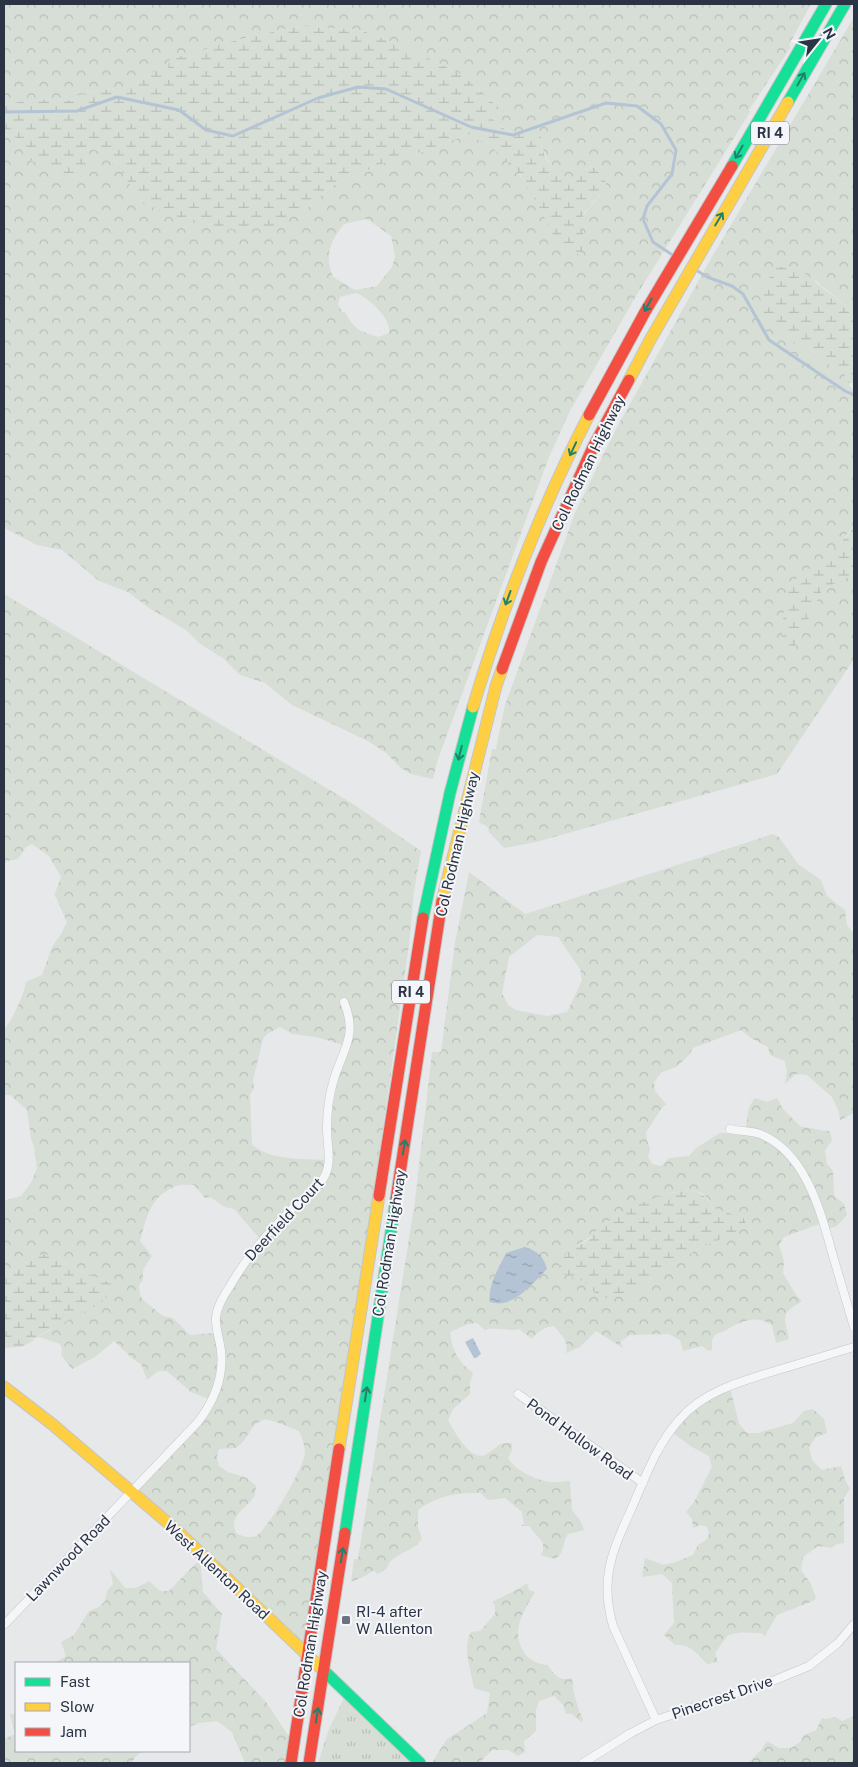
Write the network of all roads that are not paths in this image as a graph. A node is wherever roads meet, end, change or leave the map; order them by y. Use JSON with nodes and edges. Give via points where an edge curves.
{"nodes":[{"id":1,"x":826,"y":4,"type":"edge"},
{"id":2,"x":844,"y":4,"type":"edge"},
{"id":3,"x":344,"y":1002,"type":"dead end"},
{"id":4,"x":730,"y":1129,"type":"dead end"},
{"id":5,"x":854,"y":1327,"type":"edge"},
{"id":6,"x":854,"y":1347,"type":"edge"},
{"id":7,"x":4,"y":1387,"type":"edge"},
{"id":8,"x":518,"y":1394,"type":"dead end"},
{"id":9,"x":643,"y":1483,"type":"junction"},
{"id":10,"x":132,"y":1492,"type":"junction"},
{"id":11,"x":4,"y":1624,"type":"edge"},
{"id":12,"x":854,"y":1624,"type":"edge"},
{"id":13,"x":309,"y":1657,"type":"junction"},
{"id":14,"x":325,"y":1672,"type":"junction"},
{"id":15,"x":656,"y":1720,"type":"junction"},
{"id":16,"x":291,"y":1763,"type":"edge"},
{"id":17,"x":309,"y":1763,"type":"edge"},
{"id":18,"x":420,"y":1763,"type":"edge"},
{"id":19,"x":583,"y":1763,"type":"edge"}],
"edges":[{"from":1,"to":13,"type":"main road","name":"Col Rodman Highway","number":"RI 4","one_way":true,"via":[[599,395],[541,517],[478,686],[424,913]]},
{"from":14,"to":2,"type":"main road","name":"Col Rodman Highway","number":"RI 4","one_way":true,"via":[[444,890],[496,686],[541,562],[593,447],[688,273]]},
{"from":3,"to":10,"type":"street","name":"Deerfield Court","via":[[349,1015],[350,1035],[328,1099],[328,1172],[264,1237],[241,1266],[217,1310],[222,1362],[214,1399],[198,1422]]},
{"from":4,"to":5,"type":"street","via":[[756,1133],[771,1141],[784,1151],[803,1175],[817,1203]]},
{"from":6,"to":9,"type":"street","via":[[737,1383],[701,1401],[674,1426],[655,1455]]},
{"from":7,"to":10,"type":"main road","name":"West Allenton Road"},
{"from":8,"to":9,"type":"street","name":"Pond Hollow Road"},
{"from":9,"to":15,"type":"street","via":[[612,1555],[606,1585],[609,1611],[618,1640]]},
{"from":10,"to":11,"type":"street","name":"Lawnwood Road"},
{"from":10,"to":13,"type":"main road","name":"West Allenton Road"},
{"from":12,"to":15,"type":"street","name":"Pinecrest Drive","via":[[838,1643],[808,1666]]},
{"from":13,"to":14,"type":"main road","name":"West Allenton Road"},
{"from":13,"to":16,"type":"main road","name":"Col Rodman Highway","number":"RI 4"},
{"from":17,"to":14,"type":"main road","name":"Col Rodman Highway","number":"RI 4","one_way":true},
{"from":14,"to":18,"type":"main road","name":"West Allenton Road"},
{"from":15,"to":19,"type":"street","name":"Pinecrest Drive"}]}
